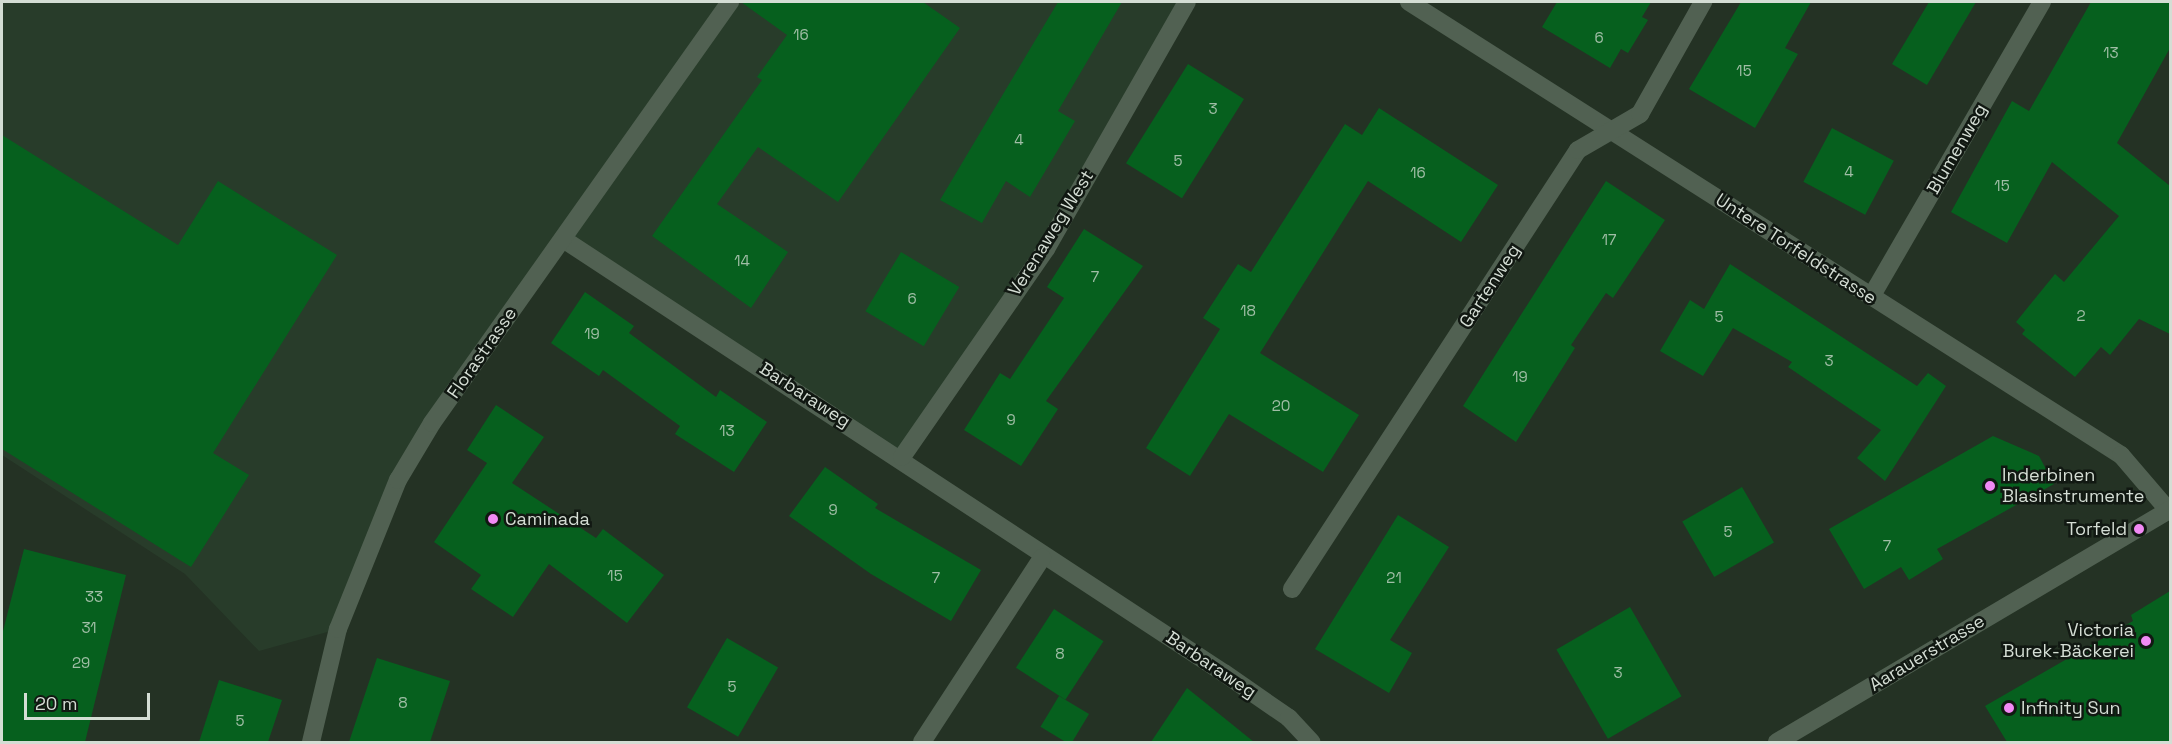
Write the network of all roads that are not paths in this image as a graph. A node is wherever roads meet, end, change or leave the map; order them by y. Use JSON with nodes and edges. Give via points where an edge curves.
{"nodes":[{"id":1,"x":730,"y":2,"type":"edge"},
{"id":2,"x":1187,"y":2,"type":"edge"},
{"id":3,"x":1409,"y":2,"type":"edge"},
{"id":4,"x":1703,"y":2,"type":"edge"},
{"id":5,"x":2042,"y":2,"type":"edge"},
{"id":6,"x":1610,"y":129,"type":"junction"},
{"id":7,"x":563,"y":239,"type":"junction"},
{"id":8,"x":1871,"y":297,"type":"junction"},
{"id":9,"x":902,"y":457,"type":"junction"},
{"id":10,"x":2170,"y":510,"type":"edge"},
{"id":11,"x":1042,"y":558,"type":"junction"},
{"id":12,"x":1292,"y":589,"type":"dead end"},
{"id":13,"x":311,"y":742,"type":"edge"},
{"id":14,"x":922,"y":742,"type":"edge"},
{"id":15,"x":1311,"y":742,"type":"edge"},
{"id":16,"x":1777,"y":742,"type":"edge"}],
"edges":[{"from":1,"to":7,"type":"street","name":"Florastrasse"},
{"from":2,"to":9,"type":"street","name":"Verenaweg West","via":[[1046,249]]},
{"from":3,"to":6,"type":"street","name":"Untere Torfeldstrasse"},
{"from":4,"to":6,"type":"street","name":"Gartenweg","via":[[1641,114]]},
{"from":5,"to":8,"type":"street","name":"Blumenweg"},
{"from":6,"to":8,"type":"street","name":"Untere Torfeldstrasse"},
{"from":6,"to":12,"type":"street","name":"Gartenweg","via":[[1578,150]]},
{"from":7,"to":9,"type":"street","name":"Barbaraweg"},
{"from":7,"to":13,"type":"street","name":"Florastrasse","via":[[432,423],[398,480],[338,629]]},
{"from":8,"to":10,"type":"street","name":"Untere Torfeldstrasse","via":[[2121,455]]},
{"from":9,"to":11,"type":"street","name":"Barbaraweg"},
{"from":10,"to":16,"type":"street","name":"Aarauerstrasse"},
{"from":11,"to":14,"type":"street"},
{"from":11,"to":15,"type":"street","name":"Barbaraweg","via":[[1224,673],[1289,718]]}]}
